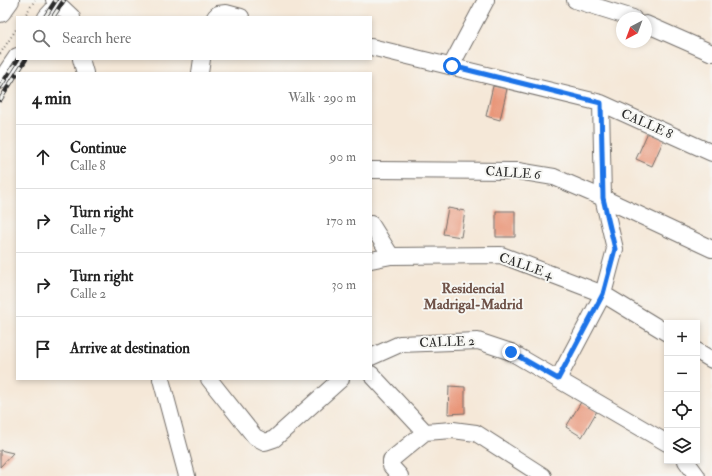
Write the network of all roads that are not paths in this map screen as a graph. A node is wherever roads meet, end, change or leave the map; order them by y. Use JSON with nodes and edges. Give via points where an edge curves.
{"nodes":[{"id":1,"x":8,"y":0,"type":"edge"},
{"id":2,"x":486,"y":0,"type":"edge"},
{"id":3,"x":575,"y":0,"type":"edge"},
{"id":4,"x":56,"y":2,"type":"edge"},
{"id":5,"x":0,"y":11,"type":"edge"},
{"id":6,"x":616,"y":13,"type":"edge"},
{"id":7,"x":47,"y":16,"type":"edge"},
{"id":8,"x":72,"y":16,"type":"edge"},
{"id":9,"x":216,"y":16,"type":"edge"},
{"id":10,"x":237,"y":16,"type":"edge"},
{"id":11,"x":652,"y":27,"type":"edge"},
{"id":12,"x":372,"y":47,"type":"edge"},
{"id":13,"x":712,"y":53,"type":"edge"},
{"id":14,"x":16,"y":57,"type":"edge"},
{"id":15,"x":81,"y":60,"type":"edge"},
{"id":16,"x":202,"y":60,"type":"edge"},
{"id":17,"x":452,"y":66,"type":"junction"},
{"id":18,"x":84,"y":72,"type":"edge"},
{"id":19,"x":200,"y":72,"type":"edge"},
{"id":20,"x":0,"y":81,"type":"edge"},
{"id":21,"x":601,"y":103,"type":"junction"},
{"id":22,"x":712,"y":153,"type":"edge"},
{"id":23,"x":372,"y":170,"type":"edge"},
{"id":24,"x":603,"y":198,"type":"junction"},
{"id":25,"x":372,"y":226,"type":"edge"},
{"id":26,"x":712,"y":249,"type":"edge"},
{"id":27,"x":391,"y":256,"type":"junction"},
{"id":28,"x":372,"y":260,"type":"edge"},
{"id":29,"x":603,"y":294,"type":"junction"},
{"id":30,"x":664,"y":331,"type":"edge"},
{"id":31,"x":700,"y":353,"type":"edge"},
{"id":32,"x":372,"y":357,"type":"edge"},
{"id":33,"x":712,"y":360,"type":"edge"},
{"id":34,"x":372,"y":375,"type":"edge"},
{"id":35,"x":558,"y":379,"type":"junction"},
{"id":36,"x":161,"y":380,"type":"edge"},
{"id":37,"x":210,"y":380,"type":"edge"},
{"id":38,"x":340,"y":380,"type":"edge"},
{"id":39,"x":425,"y":432,"type":"junction"},
{"id":40,"x":664,"y":441,"type":"edge"},
{"id":41,"x":688,"y":464,"type":"edge"},
{"id":42,"x":187,"y":476,"type":"edge"},
{"id":43,"x":400,"y":476,"type":"edge"},
{"id":44,"x":543,"y":476,"type":"edge"},
{"id":45,"x":697,"y":476,"type":"edge"}],
"edges":[{"from":1,"to":5,"type":"highway"},
{"from":2,"to":17,"type":"street"},
{"from":3,"to":6,"type":"street"},
{"from":4,"to":7,"type":"street"},
{"from":4,"to":8,"type":"street"},
{"from":9,"to":10,"type":"street","via":[[226,13]]},
{"from":11,"to":13,"type":"street"},
{"from":12,"to":17,"type":"street","name":"CALLE 8"},
{"from":14,"to":20,"type":"street"},
{"from":15,"to":18,"type":"street"},
{"from":16,"to":19,"type":"street"},
{"from":17,"to":21,"type":"street","name":"CALLE 8"},
{"from":21,"to":22,"type":"street","name":"CALLE 8"},
{"from":21,"to":24,"type":"street"},
{"from":23,"to":24,"type":"street","name":"CALLE 6","via":[[518,171],[554,177]]},
{"from":24,"to":26,"type":"street","name":"CALLE 6"},
{"from":24,"to":29,"type":"street","via":[[615,249]]},
{"from":25,"to":27,"type":"street"},
{"from":27,"to":28,"type":"street","name":"CALLE 4"},
{"from":27,"to":29,"type":"street","name":"CALLE 4","via":[[501,255]]},
{"from":29,"to":30,"type":"street","name":"CALLE 4"},
{"from":29,"to":35,"type":"street"},
{"from":31,"to":33,"type":"street"},
{"from":32,"to":35,"type":"street","name":"CALLE 2","via":[[400,344],[478,340],[511,352]]},
{"from":34,"to":39,"type":"street"},
{"from":35,"to":40,"type":"street","name":"CALLE 2"},
{"from":36,"to":42,"type":"street"},
{"from":37,"to":38,"type":"street","via":[[255,437],[265,442],[274,438]]},
{"from":39,"to":43,"type":"street","via":[[391,460],[391,466]]},
{"from":39,"to":44,"type":"street","via":[[453,430],[476,433]]},
{"from":41,"to":45,"type":"street"}]}
